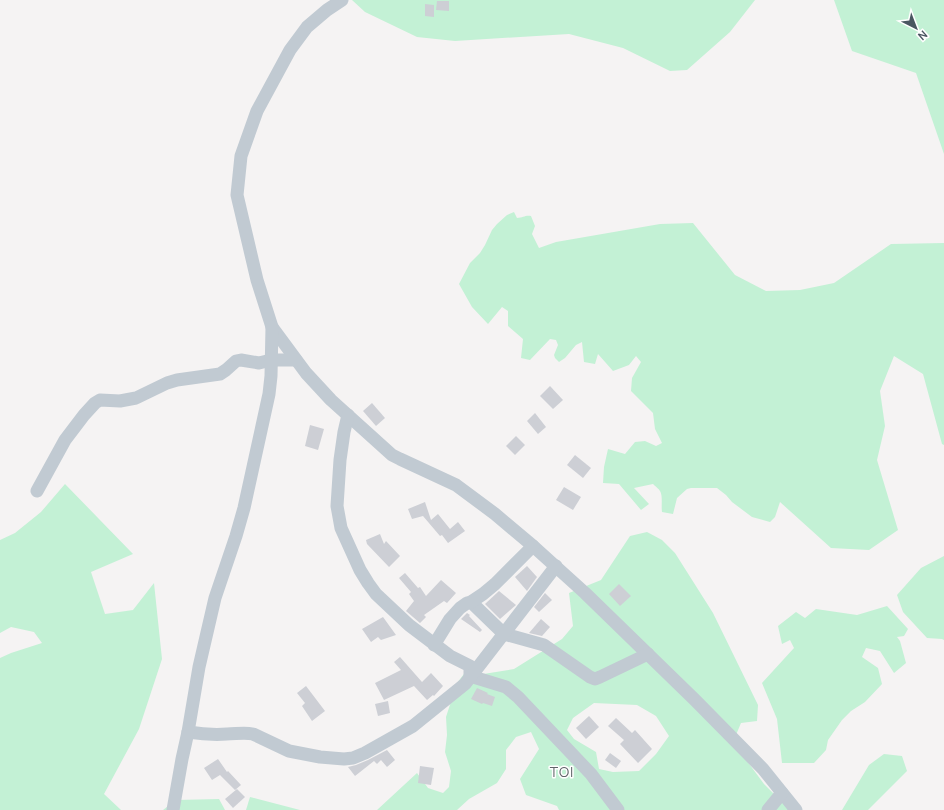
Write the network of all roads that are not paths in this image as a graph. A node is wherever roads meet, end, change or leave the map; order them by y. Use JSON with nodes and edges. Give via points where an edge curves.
{"nodes":[{"id":1,"x":342,"y":0,"type":"edge"},
{"id":2,"x":272,"y":327,"type":"junction"},
{"id":3,"x":271,"y":360,"type":"junction"},
{"id":4,"x":296,"y":360,"type":"junction"},
{"id":5,"x":348,"y":415,"type":"junction"},
{"id":6,"x":37,"y":491,"type":"dead end"},
{"id":7,"x":533,"y":546,"type":"junction"},
{"id":8,"x":556,"y":566,"type":"junction"},
{"id":9,"x":471,"y":602,"type":"junction"},
{"id":10,"x":504,"y":634,"type":"junction"},
{"id":11,"x":434,"y":645,"type":"junction"},
{"id":12,"x":648,"y":654,"type":"junction"},
{"id":13,"x":470,"y":676,"type":"junction"},
{"id":14,"x":188,"y":732,"type":"junction"},
{"id":15,"x":782,"y":793,"type":"junction"},
{"id":16,"x":173,"y":810,"type":"edge"},
{"id":17,"x":618,"y":810,"type":"edge"},
{"id":18,"x":768,"y":810,"type":"edge"},
{"id":19,"x":796,"y":810,"type":"edge"}],
"edges":[{"from":1,"to":2,"type":"street","via":[[307,27],[290,50],[257,111],[241,156],[237,194],[257,280]]},
{"from":2,"to":3,"type":"street"},
{"from":2,"to":4,"type":"street"},
{"from":3,"to":4,"type":"street"},
{"from":3,"to":6,"type":"street","via":[[259,363],[236,361],[220,374],[177,380],[136,398],[120,401],[100,400],[84,415],[65,440]]},
{"from":3,"to":14,"type":"street","via":[[269,394],[244,508],[215,598],[199,667]]},
{"from":4,"to":5,"type":"street","via":[[331,400]]},
{"from":5,"to":7,"type":"street","via":[[392,455],[456,485]]},
{"from":5,"to":11,"type":"street","via":[[337,494],[341,528],[360,570],[376,594]]},
{"from":7,"to":8,"type":"street"},
{"from":7,"to":9,"type":"street","via":[[496,584]]},
{"from":8,"to":10,"type":"street"},
{"from":8,"to":12,"type":"street"},
{"from":9,"to":10,"type":"street"},
{"from":9,"to":11,"type":"street","via":[[460,608],[450,619]]},
{"from":10,"to":12,"type":"street","via":[[544,645],[595,679]]},
{"from":10,"to":13,"type":"street"},
{"from":11,"to":13,"type":"street","via":[[470,666]]},
{"from":12,"to":15,"type":"street","via":[[763,769]]},
{"from":13,"to":14,"type":"street","via":[[465,684],[413,726],[353,758],[320,757],[289,751],[247,733]]},
{"from":13,"to":17,"type":"street","via":[[506,687],[518,697],[591,774]]},
{"from":14,"to":16,"type":"street"},
{"from":15,"to":18,"type":"street"},
{"from":15,"to":19,"type":"street"}]}
